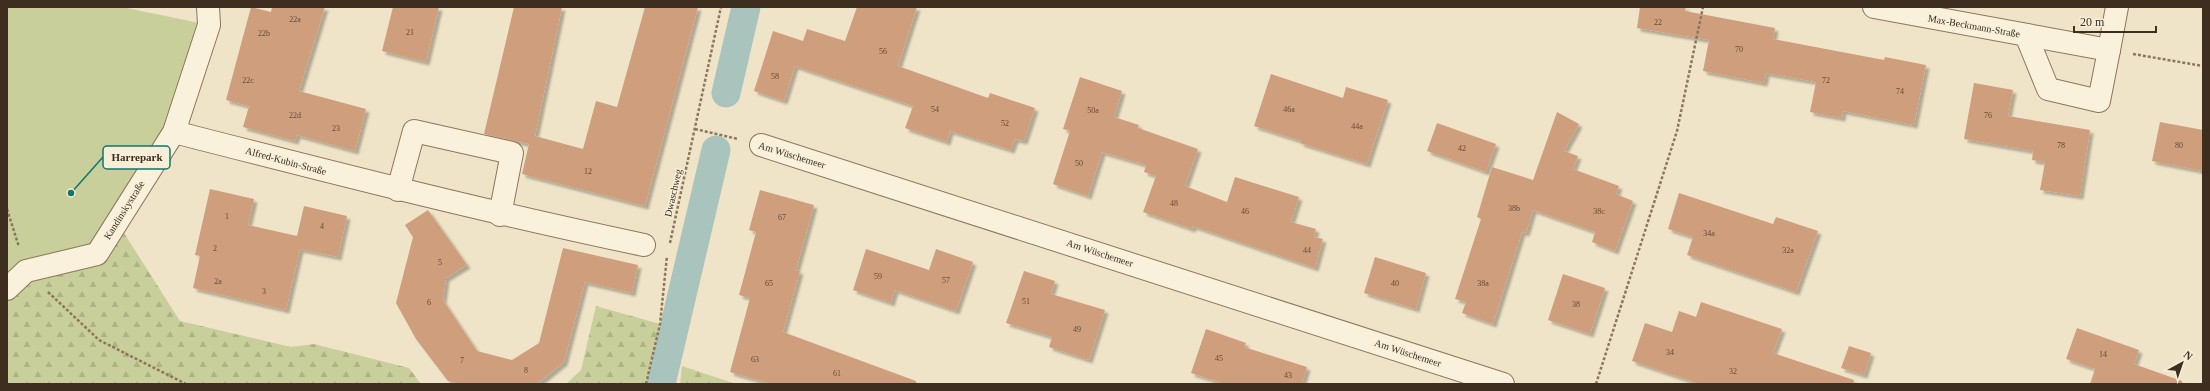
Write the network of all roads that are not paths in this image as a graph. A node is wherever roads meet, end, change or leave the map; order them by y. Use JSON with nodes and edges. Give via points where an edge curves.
{"nodes":[{"id":1,"x":208,"y":7,"type":"edge"},
{"id":2,"x":1874,"y":7,"type":"edge"},
{"id":3,"x":2117,"y":7,"type":"edge"},
{"id":4,"x":2026,"y":35,"type":"junction"},
{"id":5,"x":2109,"y":50,"type":"junction"},
{"id":6,"x":174,"y":132,"type":"junction"},
{"id":7,"x":761,"y":145,"type":"road end"},
{"id":8,"x":398,"y":190,"type":"junction"},
{"id":9,"x":500,"y":215,"type":"junction"},
{"id":10,"x":644,"y":245,"type":"dead end"},
{"id":11,"x":7,"y":289,"type":"edge"},
{"id":12,"x":1503,"y":384,"type":"edge"}],
"edges":[{"from":1,"to":6,"type":"street","name":"Kandinskystraße","via":[[209,25]]},
{"from":2,"to":4,"type":"street","name":"Max-Beckmann-Straße"},
{"from":3,"to":5,"type":"street","name":"Max-Beckmann-Straße"},
{"from":4,"to":5,"type":"street","name":"Max-Beckmann-Straße"},
{"from":4,"to":5,"type":"street","name":"Max-Beckmann-Straße","via":[[2048,90],[2099,101]]},
{"from":6,"to":8,"type":"street","name":"Alfred-Kubin-Straße"},
{"from":6,"to":11,"type":"street","name":"Kandinskystraße","via":[[97,254],[26,271]]},
{"from":7,"to":12,"type":"street","name":"Am Wüschemeer"},
{"from":8,"to":9,"type":"street","name":"Alfred-Kubin-Straße"},
{"from":8,"to":9,"type":"street","via":[[414,132],[512,153]]},
{"from":9,"to":10,"type":"street","name":"Alfred-Kubin-Straße"}]}
